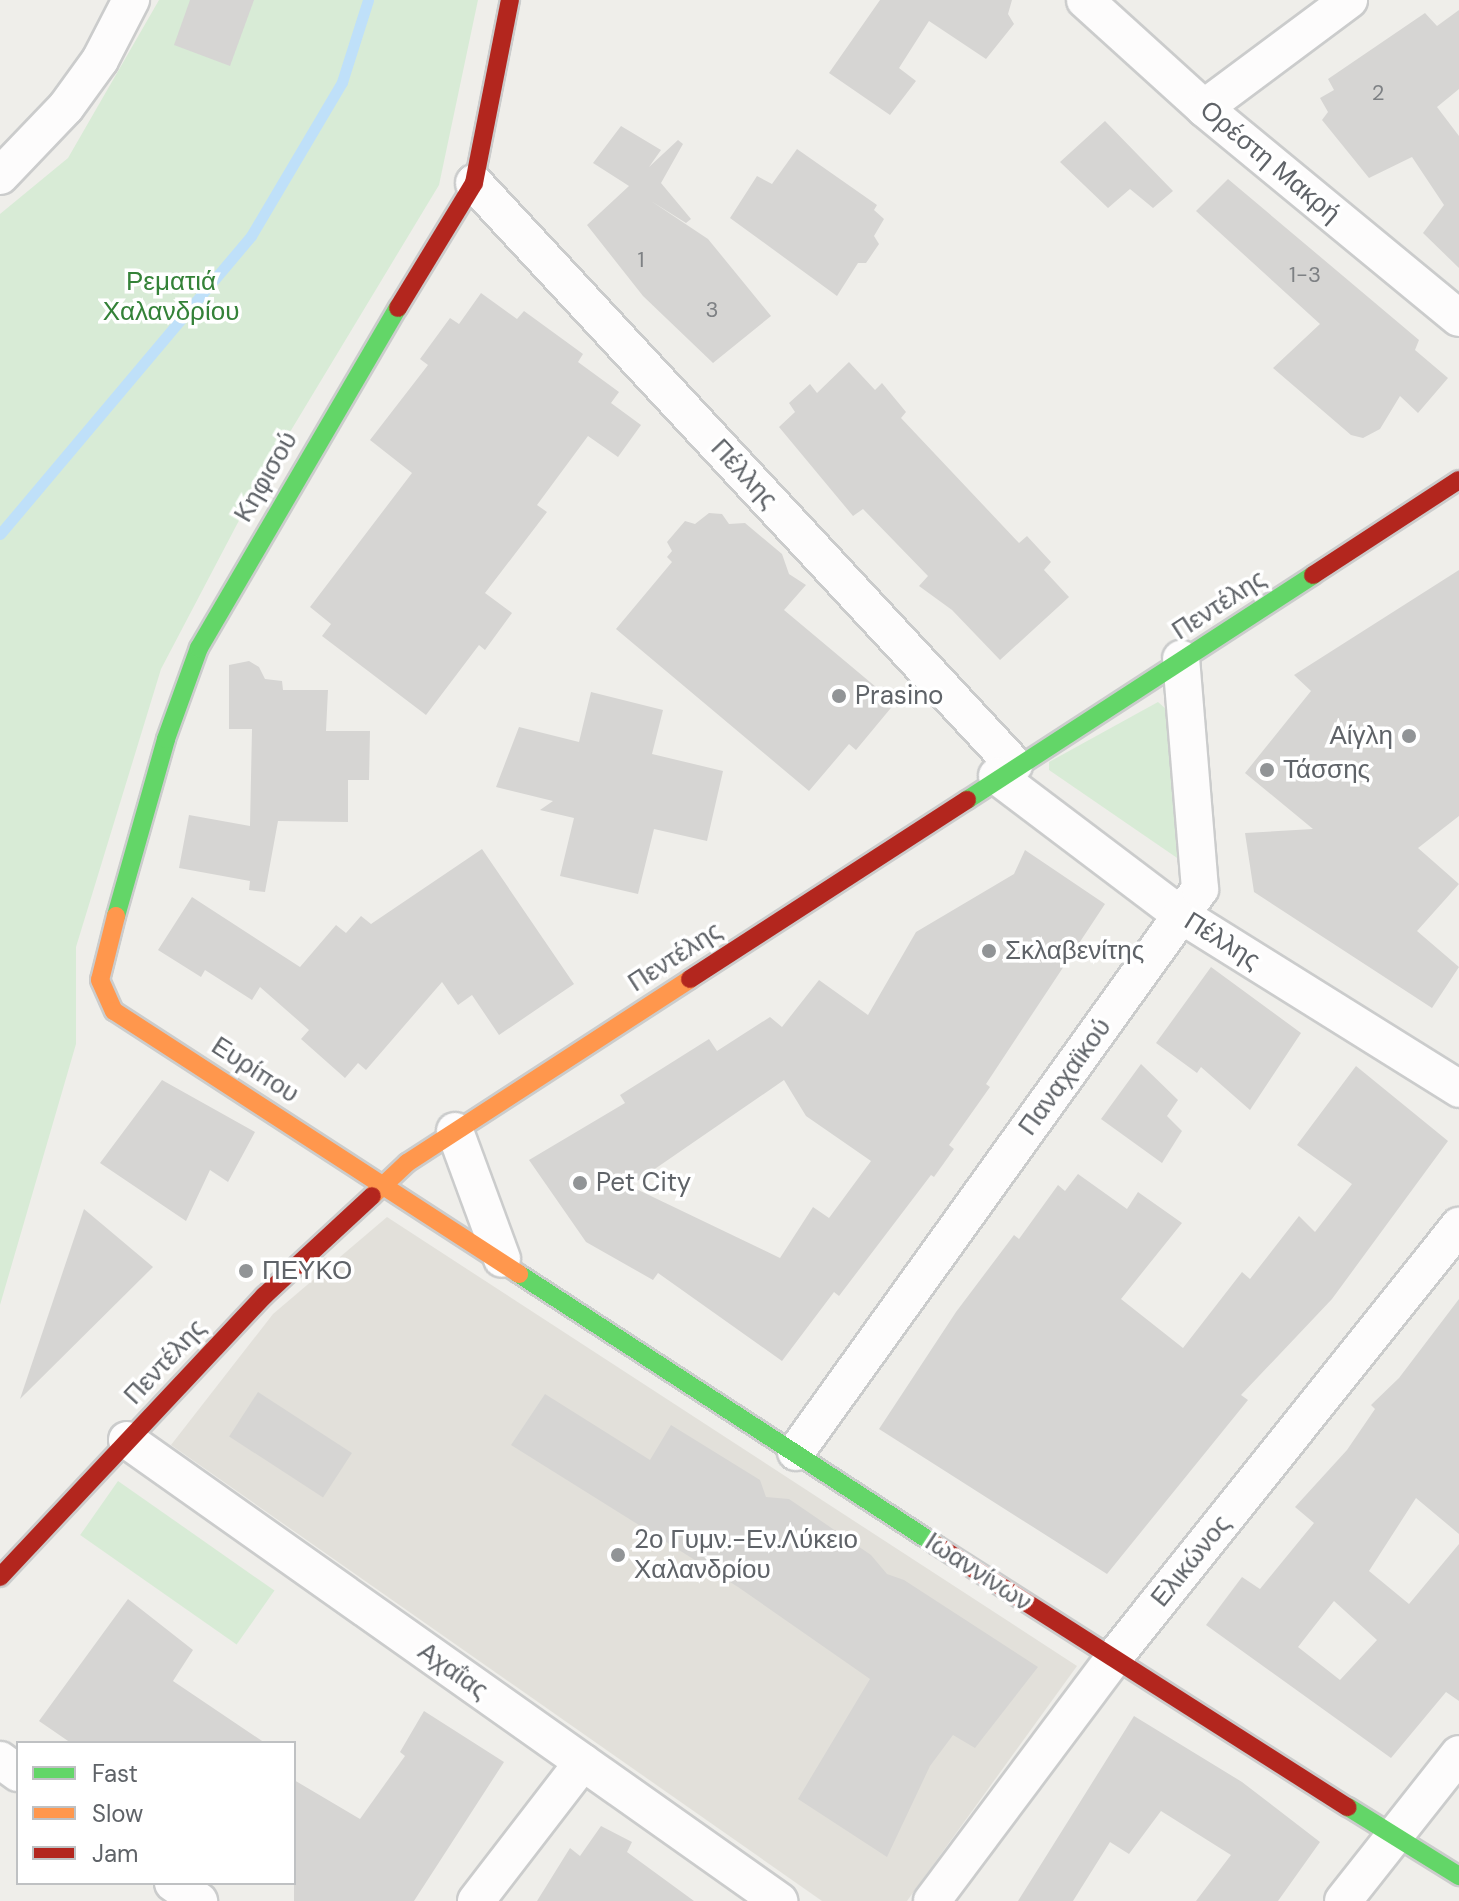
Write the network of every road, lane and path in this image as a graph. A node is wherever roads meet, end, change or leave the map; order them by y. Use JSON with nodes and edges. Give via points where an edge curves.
{"nodes":[{"id":1,"x":131,"y":0,"type":"edge"},
{"id":2,"x":510,"y":0,"type":"edge"},
{"id":3,"x":1085,"y":0,"type":"edge"},
{"id":4,"x":1349,"y":0,"type":"edge"},
{"id":5,"x":1204,"y":108,"type":"junction"},
{"id":6,"x":0,"y":176,"type":"edge"},
{"id":7,"x":474,"y":183,"type":"junction"},
{"id":8,"x":1459,"y":318,"type":"edge"},
{"id":9,"x":1459,"y":480,"type":"edge"},
{"id":10,"x":1181,"y":659,"type":"junction"},
{"id":11,"x":1005,"y":771,"type":"junction"},
{"id":12,"x":1181,"y":915,"type":"junction"},
{"id":13,"x":104,"y":995,"type":"joint"},
{"id":14,"x":1459,"y":1089,"type":"edge"},
{"id":15,"x":455,"y":1131,"type":"junction"},
{"id":16,"x":383,"y":1184,"type":"junction"},
{"id":17,"x":1459,"y":1226,"type":"edge"},
{"id":18,"x":502,"y":1259,"type":"junction"},
{"id":19,"x":127,"y":1440,"type":"junction"},
{"id":20,"x":796,"y":1452,"type":"junction"},
{"id":21,"x":0,"y":1577,"type":"edge"},
{"id":22,"x":1112,"y":1660,"type":"junction"},
{"id":23,"x":1459,"y":1754,"type":"edge"},
{"id":24,"x":583,"y":1762,"type":"junction"},
{"id":25,"x":1394,"y":1833,"type":"junction"},
{"id":26,"x":1459,"y":1876,"type":"edge"},
{"id":27,"x":176,"y":1885,"type":"edge"},
{"id":28,"x":199,"y":1901,"type":"edge"},
{"id":29,"x":476,"y":1901,"type":"edge"},
{"id":30,"x":779,"y":1901,"type":"edge"},
{"id":31,"x":932,"y":1901,"type":"edge"},
{"id":32,"x":1343,"y":1901,"type":"edge"}],
"edges":[{"from":1,"to":6,"type":"street","via":[[100,60],[66,107]]},
{"from":2,"to":7,"type":"street","name":"Κηφισού"},
{"from":3,"to":5,"type":"street","name":"Ορέστη Μακρή"},
{"from":4,"to":5,"type":"street"},
{"from":5,"to":8,"type":"street","name":"Ορέστη Μακρή"},
{"from":7,"to":11,"type":"street","name":"Πέλλης"},
{"from":7,"to":13,"type":"street","name":"Κηφισού","via":[[279,504],[199,648],[166,739],[105,954],[100,980]]},
{"from":9,"to":10,"type":"street","name":"Πεντέλης"},
{"from":10,"to":11,"type":"street","name":"Πεντέλης"},
{"from":10,"to":12,"type":"street","name":"Παναχαϊκού","via":[[1203,876]]},
{"from":11,"to":12,"type":"street","name":"Πέλλης"},
{"from":11,"to":15,"type":"street","name":"Πεντέλης"},
{"from":12,"to":14,"type":"street","name":"Πέλλης"},
{"from":12,"to":20,"type":"street","name":"Παναχαϊκού"},
{"from":13,"to":16,"type":"street","name":"Ευρίπου","via":[[114,1011]]},
{"from":15,"to":16,"type":"street","name":"Πεντέλης"},
{"from":15,"to":18,"type":"street"},
{"from":16,"to":18,"type":"street","name":"Ιωαννίνων"},
{"from":16,"to":19,"type":"street","name":"Πεντέλης","via":[[264,1296]]},
{"from":17,"to":22,"type":"street","name":"Ελικώνος"},
{"from":18,"to":20,"type":"street","name":"Ιωαννίνων"},
{"from":19,"to":21,"type":"street","name":"Πεντέλης"},
{"from":19,"to":24,"type":"street","name":"Αχαΐας"},
{"from":20,"to":22,"type":"street","name":"Ιωαννίνων"},
{"from":22,"to":25,"type":"street","name":"Ιωαννίνων"},
{"from":22,"to":31,"type":"street","name":"Ελικώνος"},
{"from":23,"to":25,"type":"street"},
{"from":24,"to":29,"type":"street"},
{"from":24,"to":30,"type":"street","name":"Αχαΐας"},
{"from":25,"to":26,"type":"street","name":"Ιωαννίνων"},
{"from":25,"to":32,"type":"street"},
{"from":27,"to":28,"type":"street"}]}
